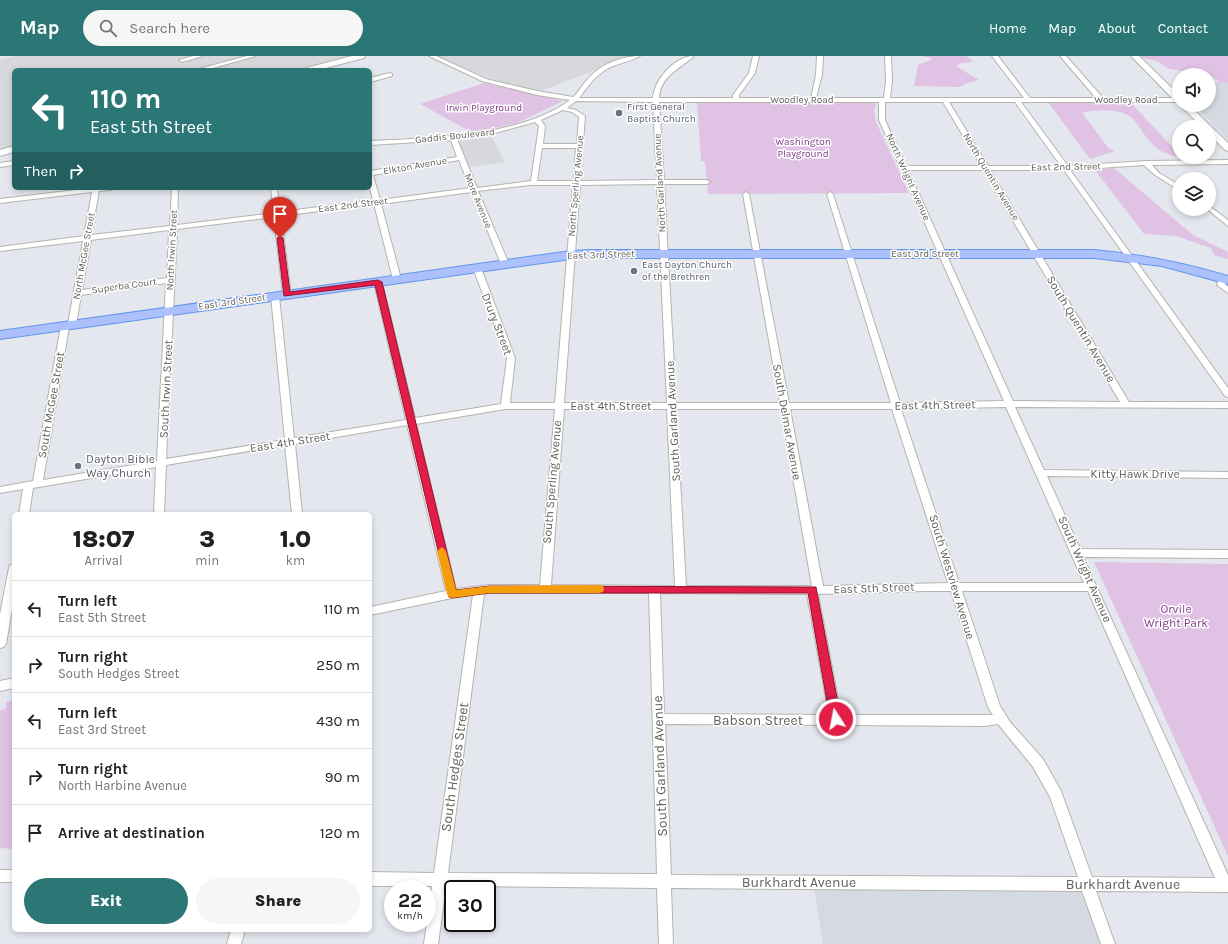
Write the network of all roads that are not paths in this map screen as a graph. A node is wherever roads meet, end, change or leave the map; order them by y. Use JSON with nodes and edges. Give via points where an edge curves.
{"nodes":[{"id":1,"x":200,"y":56,"type":"edge"},
{"id":2,"x":253,"y":56,"type":"edge"},
{"id":3,"x":357,"y":56,"type":"edge"},
{"id":4,"x":432,"y":56,"type":"edge"},
{"id":5,"x":637,"y":56,"type":"edge"},
{"id":6,"x":692,"y":56,"type":"edge"},
{"id":7,"x":756,"y":56,"type":"edge"},
{"id":8,"x":820,"y":56,"type":"edge"},
{"id":9,"x":888,"y":56,"type":"edge"},
{"id":10,"x":995,"y":56,"type":"edge"},
{"id":11,"x":1062,"y":56,"type":"edge"},
{"id":12,"x":1135,"y":56,"type":"edge"},
{"id":13,"x":182,"y":61,"type":"edge"},
{"id":14,"x":206,"y":68,"type":"edge"},
{"id":15,"x":316,"y":68,"type":"edge"},
{"id":16,"x":390,"y":75,"type":"dead end"},
{"id":17,"x":372,"y":80,"type":"edge"},
{"id":18,"x":1172,"y":93,"type":"edge"},
{"id":19,"x":576,"y":99,"type":"junction"},
{"id":20,"x":656,"y":100,"type":"junction"},
{"id":21,"x":736,"y":100,"type":"junction"},
{"id":22,"x":813,"y":100,"type":"junction"},
{"id":23,"x":885,"y":100,"type":"junction"},
{"id":24,"x":945,"y":100,"type":"junction"},
{"id":25,"x":1017,"y":100,"type":"junction"},
{"id":26,"x":1028,"y":100,"type":"junction"},
{"id":27,"x":1101,"y":100,"type":"junction"},
{"id":28,"x":1172,"y":100,"type":"edge"},
{"id":29,"x":562,"y":108,"type":"junction"},
{"id":30,"x":1191,"y":112,"type":"edge"},
{"id":31,"x":536,"y":120,"type":"junction"},
{"id":32,"x":1200,"y":120,"type":"edge"},
{"id":33,"x":1216,"y":136,"type":"edge"},
{"id":34,"x":453,"y":138,"type":"junction"},
{"id":35,"x":372,"y":143,"type":"edge"},
{"id":36,"x":539,"y":146,"type":"junction"},
{"id":37,"x":579,"y":146,"type":"junction"},
{"id":38,"x":1228,"y":148,"type":"edge"},
{"id":39,"x":12,"y":150,"type":"edge"},
{"id":40,"x":0,"y":153,"type":"edge"},
{"id":41,"x":460,"y":158,"type":"junction"},
{"id":42,"x":1228,"y":162,"type":"edge"},
{"id":43,"x":12,"y":163,"type":"edge"},
{"id":44,"x":1146,"y":163,"type":"junction"},
{"id":45,"x":0,"y":165,"type":"edge"},
{"id":46,"x":904,"y":168,"type":"junction"},
{"id":47,"x":986,"y":168,"type":"junction"},
{"id":48,"x":1066,"y":168,"type":"junction"},
{"id":49,"x":372,"y":174,"type":"edge"},
{"id":50,"x":372,"y":182,"type":"edge"},
{"id":51,"x":534,"y":182,"type":"junction"},
{"id":52,"x":576,"y":182,"type":"junction"},
{"id":53,"x":660,"y":182,"type":"junction"},
{"id":54,"x":707,"y":182,"type":"dead end"},
{"id":55,"x":1172,"y":184,"type":"edge"},
{"id":56,"x":88,"y":190,"type":"edge"},
{"id":57,"x":96,"y":190,"type":"edge"},
{"id":58,"x":175,"y":190,"type":"edge"},
{"id":59,"x":274,"y":190,"type":"edge"},
{"id":60,"x":473,"y":190,"type":"junction"},
{"id":61,"x":746,"y":194,"type":"dead end"},
{"id":62,"x":830,"y":194,"type":"dead end"},
{"id":63,"x":0,"y":201,"type":"edge"},
{"id":64,"x":377,"y":202,"type":"junction"},
{"id":65,"x":277,"y":214,"type":"junction"},
{"id":66,"x":1216,"y":214,"type":"edge"},
{"id":67,"x":1228,"y":224,"type":"edge"},
{"id":68,"x":173,"y":227,"type":"junction"},
{"id":69,"x":86,"y":238,"type":"junction"},
{"id":70,"x":0,"y":249,"type":"edge"},
{"id":71,"x":664,"y":254,"type":"junction"},
{"id":72,"x":756,"y":254,"type":"junction"},
{"id":73,"x":849,"y":254,"type":"junction"},
{"id":74,"x":942,"y":254,"type":"junction"},
{"id":75,"x":1036,"y":254,"type":"junction"},
{"id":76,"x":571,"y":255,"type":"junction"},
{"id":77,"x":1129,"y":258,"type":"junction"},
{"id":78,"x":505,"y":264,"type":"junction"},
{"id":79,"x":477,"y":268,"type":"junction"},
{"id":80,"x":397,"y":279,"type":"junction"},
{"id":81,"x":1226,"y":279,"type":"edge"},
{"id":82,"x":170,"y":280,"type":"junction"},
{"id":83,"x":378,"y":282,"type":"junction"},
{"id":84,"x":1228,"y":292,"type":"edge"},
{"id":85,"x":77,"y":293,"type":"junction"},
{"id":86,"x":281,"y":296,"type":"junction"},
{"id":87,"x":169,"y":311,"type":"junction"},
{"id":88,"x":68,"y":325,"type":"junction"},
{"id":89,"x":0,"y":335,"type":"edge"},
{"id":90,"x":1228,"y":394,"type":"edge"},
{"id":91,"x":1010,"y":404,"type":"junction"},
{"id":92,"x":1126,"y":404,"type":"junction"},
{"id":93,"x":1228,"y":405,"type":"edge"},
{"id":94,"x":505,"y":406,"type":"junction"},
{"id":95,"x":558,"y":406,"type":"junction"},
{"id":96,"x":672,"y":406,"type":"junction"},
{"id":97,"x":784,"y":406,"type":"junction"},
{"id":98,"x":896,"y":406,"type":"junction"},
{"id":99,"x":411,"y":421,"type":"junction"},
{"id":100,"x":289,"y":442,"type":"junction"},
{"id":101,"x":162,"y":463,"type":"junction"},
{"id":102,"x":1042,"y":473,"type":"junction"},
{"id":103,"x":1228,"y":475,"type":"edge"},
{"id":104,"x":33,"y":484,"type":"junction"},
{"id":105,"x":0,"y":490,"type":"edge"},
{"id":106,"x":25,"y":512,"type":"edge"},
{"id":107,"x":159,"y":512,"type":"edge"},
{"id":108,"x":297,"y":512,"type":"edge"},
{"id":109,"x":1077,"y":553,"type":"junction"},
{"id":110,"x":1228,"y":554,"type":"edge"},
{"id":111,"x":12,"y":579,"type":"edge"},
{"id":112,"x":955,"y":587,"type":"junction"},
{"id":113,"x":1093,"y":587,"type":"junction"},
{"id":114,"x":545,"y":589,"type":"junction"},
{"id":115,"x":654,"y":589,"type":"junction"},
{"id":116,"x":681,"y":589,"type":"junction"},
{"id":117,"x":479,"y":590,"type":"junction"},
{"id":118,"x":815,"y":590,"type":"junction"},
{"id":119,"x":452,"y":594,"type":"junction"},
{"id":120,"x":372,"y":611,"type":"edge"},
{"id":121,"x":0,"y":644,"type":"edge"},
{"id":122,"x":12,"y":683,"type":"edge"},
{"id":123,"x":0,"y":686,"type":"edge"},
{"id":124,"x":658,"y":719,"type":"junction"},
{"id":125,"x":836,"y":719,"type":"junction"},
{"id":126,"x":1001,"y":719,"type":"junction"},
{"id":127,"x":0,"y":876,"type":"edge"},
{"id":128,"x":12,"y":876,"type":"edge"},
{"id":129,"x":372,"y":879,"type":"edge"},
{"id":130,"x":440,"y":879,"type":"junction"},
{"id":131,"x":663,"y":882,"type":"junction"},
{"id":132,"x":1087,"y":884,"type":"junction"},
{"id":133,"x":1227,"y":884,"type":"edge"},
{"id":134,"x":237,"y":932,"type":"edge"},
{"id":135,"x":234,"y":944,"type":"edge"},
{"id":136,"x":431,"y":944,"type":"edge"},
{"id":137,"x":666,"y":944,"type":"edge"},
{"id":138,"x":1108,"y":944,"type":"edge"}],
"edges":[{"from":1,"to":13,"type":"street"},
{"from":2,"to":14,"type":"street"},
{"from":3,"to":15,"type":"main road"},
{"from":4,"to":19,"type":"street","name":"Woodley Road","via":[[484,80],[537,93]]},
{"from":5,"to":19,"type":"street","name":"Gaddis Boulevard","via":[[600,70],[589,80]]},
{"from":6,"to":20,"type":"street","name":"North Garland Avenue","via":[[662,78],[657,87]]},
{"from":7,"to":21,"type":"street","via":[[752,73],[736,95]]},
{"from":8,"to":22,"type":"street"},
{"from":9,"to":23,"type":"street","name":"North Wright Avenue","via":[[889,81]]},
{"from":10,"to":26,"type":"street"},
{"from":11,"to":27,"type":"street"},
{"from":12,"to":18,"type":"main road"},
{"from":16,"to":17,"type":"street"},
{"from":19,"to":20,"type":"street","name":"Woodley Road"},
{"from":19,"to":29,"type":"street","name":"Gaddis Boulevard"},
{"from":20,"to":21,"type":"street","name":"Woodley Road"},
{"from":20,"to":53,"type":"street","name":"North Garland Avenue"},
{"from":21,"to":22,"type":"street","name":"Woodley Road"},
{"from":22,"to":23,"type":"street","name":"Woodley Road"},
{"from":23,"to":24,"type":"street","name":"Woodley Road"},
{"from":23,"to":46,"type":"street","name":"North Wright Avenue","via":[[882,120]]},
{"from":24,"to":25,"type":"street","name":"Woodley Road"},
{"from":24,"to":47,"type":"street","name":"North Quentin Avenue"},
{"from":25,"to":26,"type":"street","name":"Woodley Road"},
{"from":25,"to":48,"type":"street"},
{"from":26,"to":27,"type":"street","name":"Woodley Road"},
{"from":27,"to":28,"type":"street","name":"Woodley Road"},
{"from":29,"to":31,"type":"street","name":"Gaddis Boulevard"},
{"from":29,"to":37,"type":"street","name":"North Sperling Avenue","via":[[582,116]]},
{"from":30,"to":32,"type":"main road"},
{"from":31,"to":34,"type":"street","name":"Gaddis Boulevard","via":[[500,132]]},
{"from":31,"to":36,"type":"street","via":[[542,126]]},
{"from":33,"to":38,"type":"main road"},
{"from":34,"to":35,"type":"street","name":"Gaddis Boulevard"},
{"from":34,"to":41,"type":"street","name":"More Avenue"},
{"from":36,"to":37,"type":"street"},
{"from":36,"to":51,"type":"street"},
{"from":37,"to":52,"type":"street","name":"North Sperling Avenue"},
{"from":39,"to":40,"type":"main road"},
{"from":41,"to":49,"type":"street","name":"Elkton Avenue"},
{"from":41,"to":60,"type":"street","name":"More Avenue"},
{"from":42,"to":44,"type":"street","name":"East 2nd Street"},
{"from":43,"to":45,"type":"street"},
{"from":44,"to":48,"type":"street","name":"East 2nd Street"},
{"from":44,"to":55,"type":"street"},
{"from":46,"to":47,"type":"street","name":"East 2nd Street"},
{"from":46,"to":74,"type":"street","name":"North Wright Avenue"},
{"from":47,"to":48,"type":"street","name":"East 2nd Street"},
{"from":47,"to":75,"type":"street","name":"North Quentin Avenue"},
{"from":48,"to":77,"type":"street"},
{"from":50,"to":64,"type":"street"},
{"from":51,"to":52,"type":"street","name":"East 2nd Street"},
{"from":51,"to":60,"type":"street","name":"East 2nd Street"},
{"from":52,"to":53,"type":"street","name":"East 2nd Street"},
{"from":52,"to":76,"type":"street","name":"North Sperling Avenue"},
{"from":53,"to":54,"type":"street","name":"East 2nd Street"},
{"from":53,"to":71,"type":"street","name":"North Garland Avenue"},
{"from":56,"to":63,"type":"street"},
{"from":57,"to":69,"type":"street","name":"North McGee Street"},
{"from":58,"to":68,"type":"street","name":"North Irwin Street"},
{"from":59,"to":65,"type":"street"},
{"from":60,"to":64,"type":"street","name":"East 2nd Street"},
{"from":60,"to":78,"type":"street","name":"More Avenue"},
{"from":61,"to":72,"type":"street","name":"South Delmar Avenue"},
{"from":62,"to":73,"type":"street","name":"South Westview Avenue"},
{"from":64,"to":65,"type":"street","name":"East 2nd Street"},
{"from":64,"to":80,"type":"street"},
{"from":65,"to":68,"type":"street","name":"East 2nd Street"},
{"from":65,"to":86,"type":"street"},
{"from":66,"to":67,"type":"street"},
{"from":68,"to":69,"type":"street","name":"East 2nd Street"},
{"from":68,"to":82,"type":"street","name":"North Irwin Street"},
{"from":69,"to":70,"type":"street","name":"East 2nd Street"},
{"from":69,"to":85,"type":"street","name":"North McGee Street"},
{"from":71,"to":72,"type":"main road","name":"East 3rd Street"},
{"from":71,"to":76,"type":"main road","name":"East 3rd Street"},
{"from":71,"to":96,"type":"street","name":"South Garland Avenue"},
{"from":72,"to":73,"type":"main road","name":"East 3rd Street"},
{"from":72,"to":97,"type":"street","name":"South Delmar Avenue"},
{"from":73,"to":74,"type":"main road","name":"East 3rd Street"},
{"from":73,"to":98,"type":"street","name":"South Westview Avenue"},
{"from":74,"to":75,"type":"main road","name":"East 3rd Street"},
{"from":74,"to":91,"type":"street","name":"South Wright Avenue"},
{"from":75,"to":77,"type":"main road","name":"East 3rd Street","via":[[1094,254]]},
{"from":75,"to":92,"type":"street","name":"South Quentin Avenue"},
{"from":76,"to":78,"type":"main road","name":"East 3rd Street"},
{"from":76,"to":95,"type":"street","name":"South Sperling Avenue"},
{"from":77,"to":81,"type":"main road","name":"East 3rd Street","via":[[1174,265]]},
{"from":77,"to":90,"type":"street"},
{"from":78,"to":79,"type":"main road","name":"East 3rd Street"},
{"from":79,"to":80,"type":"main road","name":"East 3rd Street"},
{"from":79,"to":94,"type":"street","name":"Drury Street","via":[[511,358]]},
{"from":80,"to":83,"type":"main road","name":"East 3rd Street"},
{"from":81,"to":84,"type":"street","via":[[1221,286]]},
{"from":82,"to":85,"type":"street","name":"Superba Court"},
{"from":82,"to":87,"type":"street","name":"North Irwin Street"},
{"from":83,"to":86,"type":"main road","name":"East 3rd Street"},
{"from":83,"to":99,"type":"street"},
{"from":85,"to":88,"type":"street","name":"North McGee Street"},
{"from":86,"to":87,"type":"main road","name":"East 3rd Street"},
{"from":86,"to":100,"type":"street"},
{"from":87,"to":88,"type":"main road","name":"East 3rd Street"},
{"from":87,"to":101,"type":"street","name":"South Irwin Street"},
{"from":88,"to":89,"type":"main road","name":"East 3rd Street"},
{"from":88,"to":104,"type":"street","name":"South McGee Street"},
{"from":91,"to":92,"type":"street","name":"East 4th Street"},
{"from":91,"to":98,"type":"street","name":"East 4th Street"},
{"from":91,"to":102,"type":"street","name":"South Wright Avenue"},
{"from":92,"to":93,"type":"street","name":"East 4th Street"},
{"from":94,"to":95,"type":"street","name":"East 4th Street"},
{"from":94,"to":99,"type":"street","name":"East 4th Street"},
{"from":95,"to":96,"type":"street","name":"East 4th Street"},
{"from":95,"to":114,"type":"street","name":"South Sperling Avenue"},
{"from":96,"to":97,"type":"street","name":"East 4th Street"},
{"from":96,"to":116,"type":"street","name":"South Garland Avenue"},
{"from":97,"to":98,"type":"street","name":"East 4th Street"},
{"from":97,"to":118,"type":"street","name":"South Delmar Avenue"},
{"from":98,"to":112,"type":"street","name":"South Westview Avenue"},
{"from":99,"to":100,"type":"street","name":"East 4th Street"},
{"from":99,"to":119,"type":"street"},
{"from":100,"to":101,"type":"street","name":"East 4th Street"},
{"from":100,"to":108,"type":"street"},
{"from":101,"to":104,"type":"street","name":"East 4th Street"},
{"from":101,"to":107,"type":"street","name":"South Irwin Street"},
{"from":102,"to":103,"type":"street","name":"Kitty Hawk Drive"},
{"from":102,"to":109,"type":"street","name":"South Wright Avenue"},
{"from":104,"to":105,"type":"street","name":"East 4th Street"},
{"from":104,"to":106,"type":"street","name":"South McGee Street"},
{"from":109,"to":110,"type":"street"},
{"from":109,"to":113,"type":"street","name":"South Wright Avenue"},
{"from":111,"to":121,"type":"street"},
{"from":112,"to":113,"type":"street","name":"East 5th Street"},
{"from":112,"to":118,"type":"street","name":"East 5th Street"},
{"from":112,"to":126,"type":"street","name":"South Westview Avenue","via":[[987,689]]},
{"from":113,"to":133,"type":"street","name":"South Wright Avenue"},
{"from":114,"to":115,"type":"street","name":"East 5th Street"},
{"from":114,"to":117,"type":"street","name":"East 5th Street"},
{"from":115,"to":116,"type":"street","name":"East 5th Street"},
{"from":115,"to":124,"type":"street","name":"South Garland Avenue"},
{"from":116,"to":118,"type":"street","name":"East 5th Street"},
{"from":117,"to":119,"type":"street","name":"East 5th Street"},
{"from":117,"to":130,"type":"street","name":"South Hedges Street"},
{"from":118,"to":125,"type":"street","name":"South Delmar Avenue"},
{"from":119,"to":120,"type":"street","name":"East 5th Street"},
{"from":122,"to":123,"type":"street"},
{"from":124,"to":125,"type":"street","name":"Babson Street"},
{"from":124,"to":131,"type":"street","name":"South Garland Avenue"},
{"from":125,"to":126,"type":"street","name":"Babson Street"},
{"from":126,"to":132,"type":"street","name":"South Westview Avenue","via":[[1038,763],[1049,781]]},
{"from":127,"to":128,"type":"street"},
{"from":129,"to":130,"type":"street","name":"Burkhardt Avenue"},
{"from":130,"to":131,"type":"street","name":"Burkhardt Avenue"},
{"from":130,"to":136,"type":"street","name":"South Hedges Street"},
{"from":131,"to":132,"type":"street","name":"Burkhardt Avenue"},
{"from":131,"to":137,"type":"street","name":"South Garland Avenue"},
{"from":132,"to":133,"type":"street","name":"Burkhardt Avenue"},
{"from":132,"to":138,"type":"street"},
{"from":134,"to":135,"type":"street"}]}
